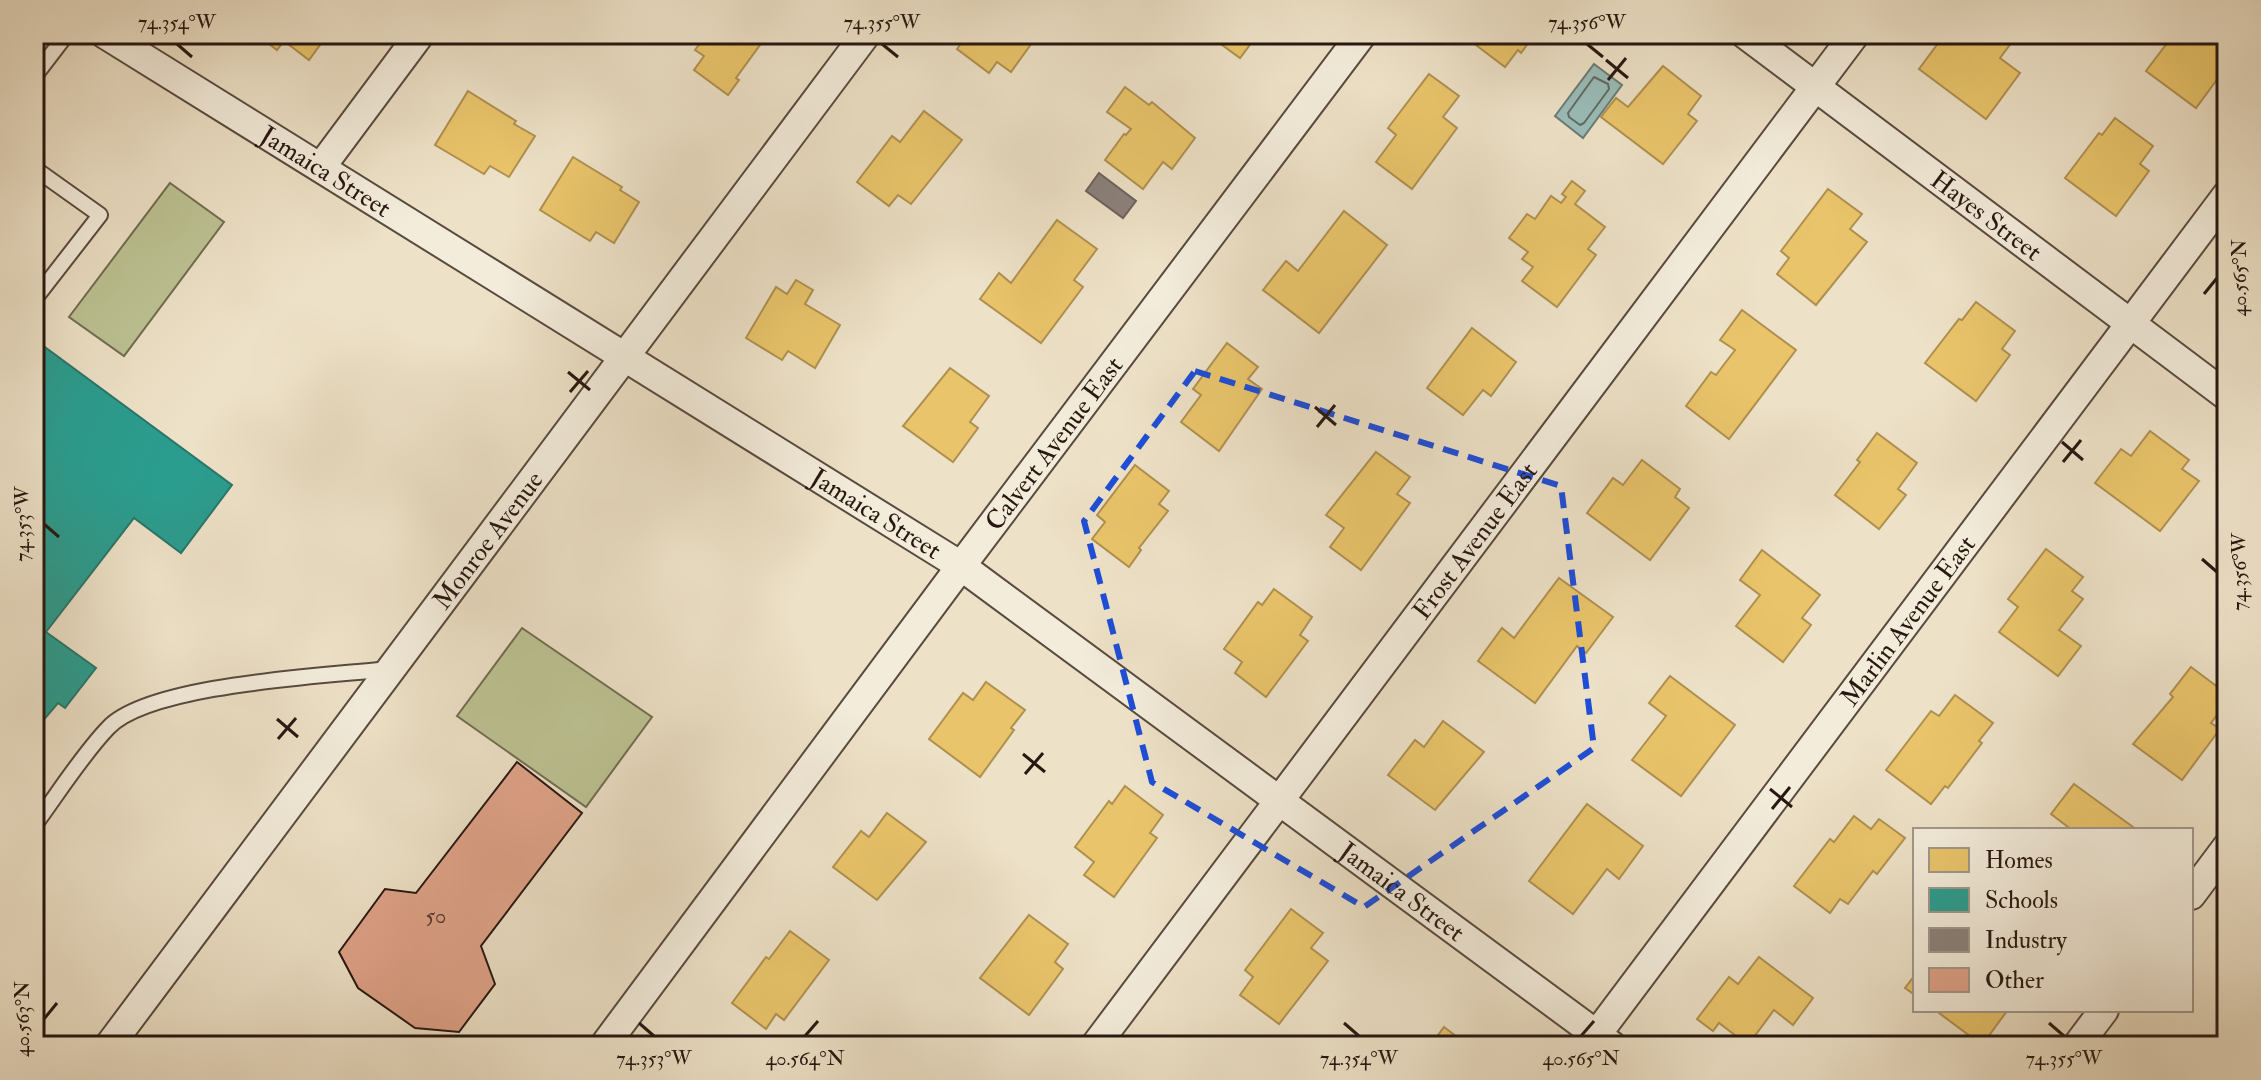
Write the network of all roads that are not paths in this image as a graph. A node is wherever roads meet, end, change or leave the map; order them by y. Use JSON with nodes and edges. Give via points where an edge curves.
{"nodes":[{"id":1,"x":67,"y":34,"type":"edge"},
{"id":2,"x":105,"y":34,"type":"edge"},
{"id":3,"x":420,"y":34,"type":"edge"},
{"id":4,"x":866,"y":34,"type":"edge"},
{"id":5,"x":1362,"y":34,"type":"edge"},
{"id":6,"x":1745,"y":34,"type":"edge"},
{"id":7,"x":1855,"y":34,"type":"edge"},
{"id":8,"x":34,"y":77,"type":"edge"},
{"id":9,"x":1814,"y":87,"type":"junction"},
{"id":10,"x":321,"y":167,"type":"junction"},
{"id":11,"x":34,"y":168,"type":"edge"},
{"id":12,"x":2227,"y":195,"type":"edge"},
{"id":13,"x":34,"y":300,"type":"edge"},
{"id":14,"x":2130,"y":325,"type":"junction"},
{"id":15,"x":624,"y":357,"type":"junction"},
{"id":16,"x":2227,"y":396,"type":"edge"},
{"id":17,"x":961,"y":566,"type":"junction"},
{"id":18,"x":389,"y":669,"type":"junction"},
{"id":19,"x":1282,"y":800,"type":"junction"},
{"id":20,"x":34,"y":826,"type":"edge"},
{"id":21,"x":2227,"y":847,"type":"edge"},
{"id":22,"x":2193,"y":892,"type":"edge"},
{"id":23,"x":2102,"y":1012,"type":"edge"},
{"id":24,"x":1599,"y":1042,"type":"edge"},
{"id":25,"x":109,"y":1046,"type":"edge"},
{"id":26,"x":604,"y":1046,"type":"edge"},
{"id":27,"x":1095,"y":1046,"type":"edge"},
{"id":28,"x":2077,"y":1046,"type":"edge"}],
"edges":[{"from":1,"to":8,"type":"lane"},
{"from":2,"to":10,"type":"street","name":"Jamaica Street"},
{"from":3,"to":10,"type":"street"},
{"from":4,"to":15,"type":"street","name":"Monroe Avenue"},
{"from":5,"to":17,"type":"street","name":"Calvert Avenue East"},
{"from":6,"to":9,"type":"street","name":"Hayes Street"},
{"from":7,"to":9,"type":"street","name":"Frost Avenue East"},
{"from":9,"to":14,"type":"street","name":"Hayes Street"},
{"from":9,"to":19,"type":"street","name":"Frost Avenue East"},
{"from":10,"to":15,"type":"street","name":"Jamaica Street"},
{"from":11,"to":13,"type":"lane","via":[[100,215]]},
{"from":12,"to":14,"type":"street","name":"Marlin Avenue East"},
{"from":14,"to":16,"type":"street","name":"Hayes Street"},
{"from":14,"to":24,"type":"street","name":"Marlin Avenue East"},
{"from":15,"to":17,"type":"street","name":"Jamaica Street"},
{"from":15,"to":18,"type":"street","name":"Monroe Avenue"},
{"from":17,"to":19,"type":"street","name":"Jamaica Street"},
{"from":17,"to":26,"type":"street","name":"Calvert Avenue East"},
{"from":18,"to":20,"type":"lane","via":[[199,691],[130,711],[109,727]]},
{"from":18,"to":25,"type":"street","name":"Monroe Avenue"},
{"from":19,"to":24,"type":"street","name":"Jamaica Street"},
{"from":19,"to":27,"type":"street","name":"Frost Avenue East"},
{"from":21,"to":22,"type":"street"},
{"from":23,"to":28,"type":"street"}]}
